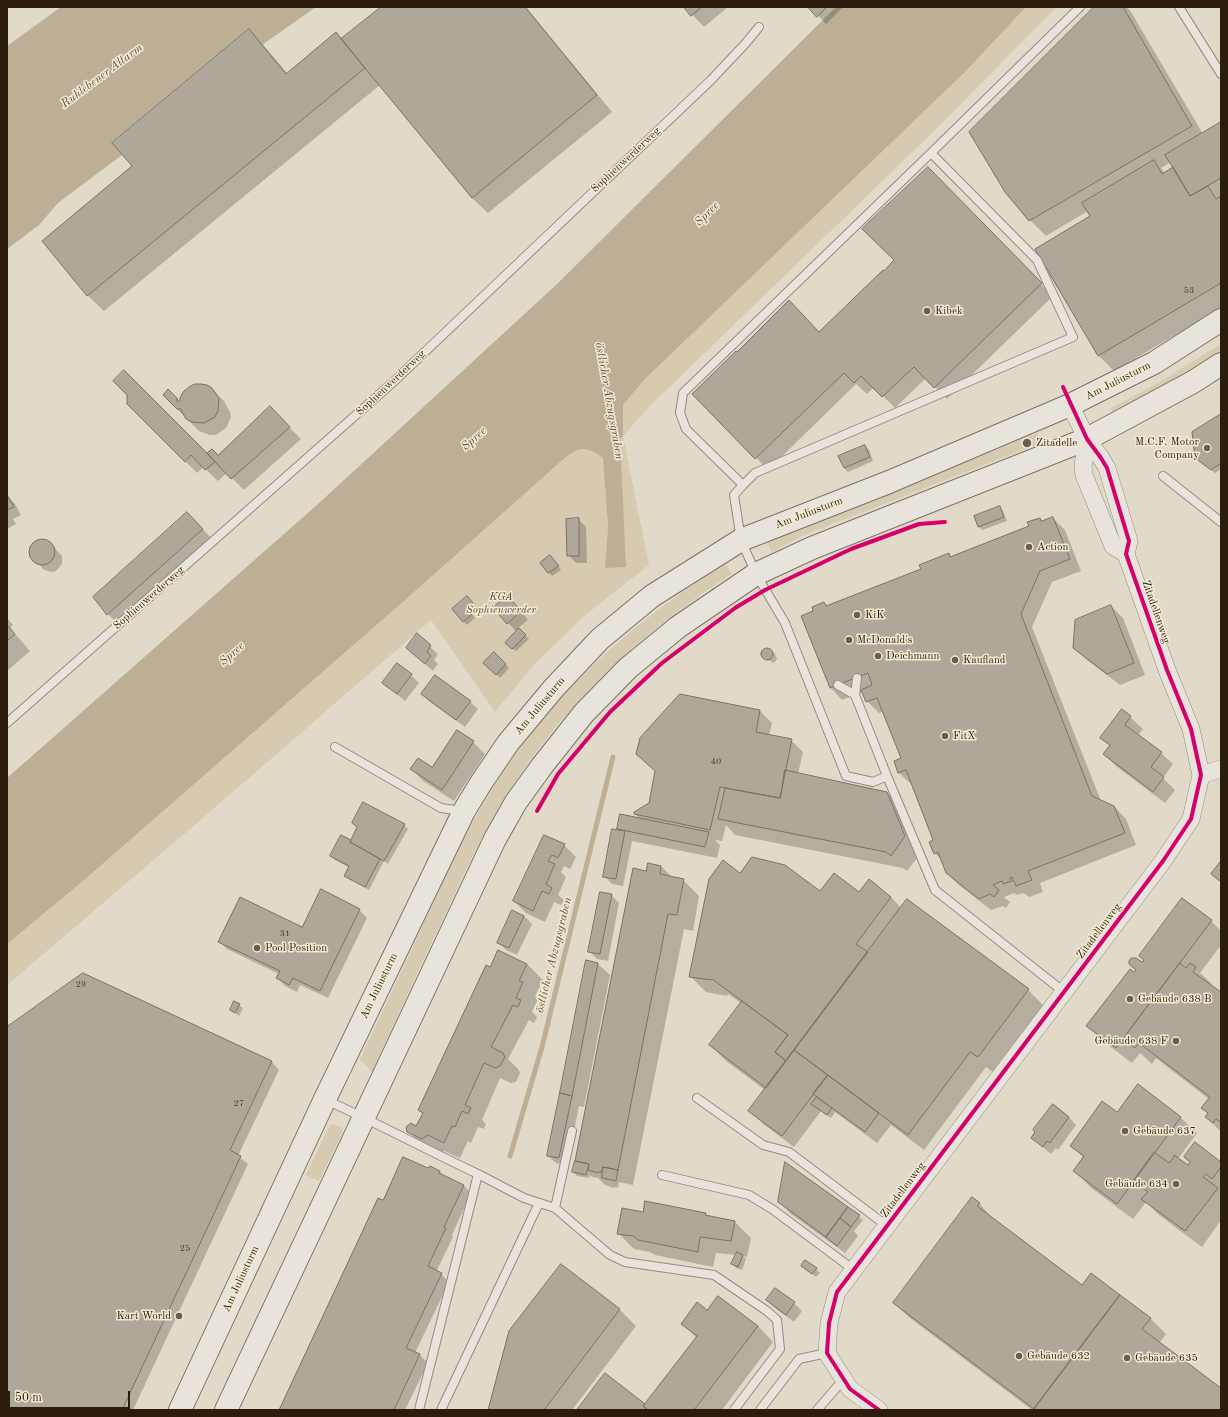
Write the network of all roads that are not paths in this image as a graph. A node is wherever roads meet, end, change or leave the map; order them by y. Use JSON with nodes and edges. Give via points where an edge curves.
{"nodes":[{"id":1,"x":1080,"y":7,"type":"edge"},
{"id":2,"x":1179,"y":7,"type":"edge"},
{"id":3,"x":759,"y":27,"type":"dead end"},
{"id":4,"x":1221,"y":74,"type":"edge"},
{"id":5,"x":931,"y":153,"type":"junction"},
{"id":6,"x":1221,"y":320,"type":"edge"},
{"id":7,"x":1221,"y":364,"type":"edge"},
{"id":8,"x":1070,"y":405,"type":"junction"},
{"id":9,"x":1087,"y":439,"type":"junction"},
{"id":10,"x":1162,"y":476,"type":"dead end"},
{"id":11,"x":743,"y":486,"type":"junction"},
{"id":12,"x":1221,"y":522,"type":"edge"},
{"id":13,"x":741,"y":540,"type":"junction"},
{"id":14,"x":1126,"y":554,"type":"junction"},
{"id":15,"x":756,"y":574,"type":"junction"},
{"id":16,"x":857,"y":678,"type":"dead end"},
{"id":17,"x":838,"y":685,"type":"dead end"},
{"id":18,"x":855,"y":695,"type":"junction"},
{"id":19,"x":7,"y":723,"type":"edge"},
{"id":20,"x":335,"y":747,"type":"dead end"},
{"id":21,"x":1221,"y":769,"type":"edge"},
{"id":22,"x":1201,"y":775,"type":"junction"},
{"id":23,"x":887,"y":776,"type":"junction"},
{"id":24,"x":464,"y":811,"type":"junction"},
{"id":25,"x":1064,"y":992,"type":"junction"},
{"id":26,"x":697,"y":1098,"type":"dead end"},
{"id":27,"x":325,"y":1099,"type":"junction"},
{"id":28,"x":364,"y":1117,"type":"junction"},
{"id":29,"x":572,"y":1130,"type":"dead end"},
{"id":30,"x":478,"y":1174,"type":"junction"},
{"id":31,"x":662,"y":1175,"type":"dead end"},
{"id":32,"x":539,"y":1203,"type":"junction"},
{"id":33,"x":555,"y":1208,"type":"junction"},
{"id":34,"x":887,"y":1226,"type":"junction"},
{"id":35,"x":854,"y":1270,"type":"junction"},
{"id":36,"x":826,"y":1353,"type":"junction"},
{"id":37,"x":844,"y":1379,"type":"junction"},
{"id":38,"x":180,"y":1410,"type":"edge"},
{"id":39,"x":226,"y":1410,"type":"edge"},
{"id":40,"x":419,"y":1410,"type":"edge"},
{"id":41,"x":441,"y":1410,"type":"edge"},
{"id":42,"x":734,"y":1410,"type":"edge"},
{"id":43,"x":760,"y":1410,"type":"edge"},
{"id":44,"x":817,"y":1410,"type":"edge"},
{"id":45,"x":880,"y":1410,"type":"edge"}],
"edges":[{"from":1,"to":5,"type":"lane"},
{"from":2,"to":4,"type":"lane"},
{"from":3,"to":19,"type":"lane","name":"Sophienwerderweg","via":[[712,80],[391,384]]},
{"from":5,"to":11,"type":"lane","via":[[684,393],[680,413],[686,429]]},
{"from":5,"to":11,"type":"lane","via":[[1036,260],[1073,337],[754,473]]},
{"from":6,"to":8,"type":"main road","name":"Am Juliusturm","via":[[1154,363]]},
{"from":7,"to":9,"type":"main road","via":[[1193,382]]},
{"from":8,"to":9,"type":"street","name":"Zitadellenweg"},
{"from":8,"to":13,"type":"main road","name":"Am Juliusturm","via":[[889,482]]},
{"from":9,"to":14,"type":"street","name":"Zitadellenweg","via":[[1107,468],[1129,541]]},
{"from":9,"to":14,"type":"street","via":[[1084,476],[1113,546]]},
{"from":9,"to":15,"type":"main road","via":[[812,548]]},
{"from":10,"to":12,"type":"lane"},
{"from":11,"to":13,"type":"lane","via":[[734,495]]},
{"from":13,"to":15,"type":"lane"},
{"from":13,"to":24,"type":"main road","name":"Am Juliusturm","via":[[652,596],[600,640],[553,689],[508,743]]},
{"from":14,"to":22,"type":"street","name":"Zitadellenweg","via":[[1161,655],[1191,729]]},
{"from":15,"to":23,"type":"lane","via":[[785,622],[846,776],[873,782]]},
{"from":15,"to":28,"type":"main road","via":[[678,627],[628,668],[584,713],[516,802],[495,839]]},
{"from":16,"to":18,"type":"lane"},
{"from":17,"to":18,"type":"lane"},
{"from":18,"to":23,"type":"lane"},
{"from":20,"to":24,"type":"lane","via":[[441,808]]},
{"from":21,"to":22,"type":"street"},
{"from":22,"to":25,"type":"street","name":"Zitadellenweg","via":[[1190,819],[1163,861]]},
{"from":23,"to":25,"type":"lane","via":[[935,890]]},
{"from":24,"to":27,"type":"main road","name":"Am Juliusturm"},
{"from":25,"to":34,"type":"street","name":"Zitadellenweg"},
{"from":26,"to":34,"type":"lane","via":[[763,1146],[789,1152]]},
{"from":27,"to":28,"type":"lane"},
{"from":27,"to":38,"type":"main road","name":"Am Juliusturm"},
{"from":28,"to":30,"type":"lane"},
{"from":28,"to":39,"type":"main road"},
{"from":29,"to":33,"type":"lane"},
{"from":30,"to":32,"type":"lane"},
{"from":30,"to":40,"type":"lane"},
{"from":31,"to":35,"type":"lane","via":[[749,1195]]},
{"from":32,"to":33,"type":"lane"},
{"from":32,"to":41,"type":"lane"},
{"from":33,"to":42,"type":"lane","via":[[610,1255],[625,1262],[714,1275],[777,1320],[780,1349]]},
{"from":34,"to":35,"type":"street","name":"Zitadellenweg"},
{"from":35,"to":36,"type":"street","name":"Zitadellenweg","via":[[837,1292],[829,1323]]},
{"from":36,"to":37,"type":"street"},
{"from":36,"to":43,"type":"lane","via":[[799,1359]]},
{"from":37,"to":44,"type":"lane"},
{"from":37,"to":45,"type":"street","via":[[850,1389]]}]}
